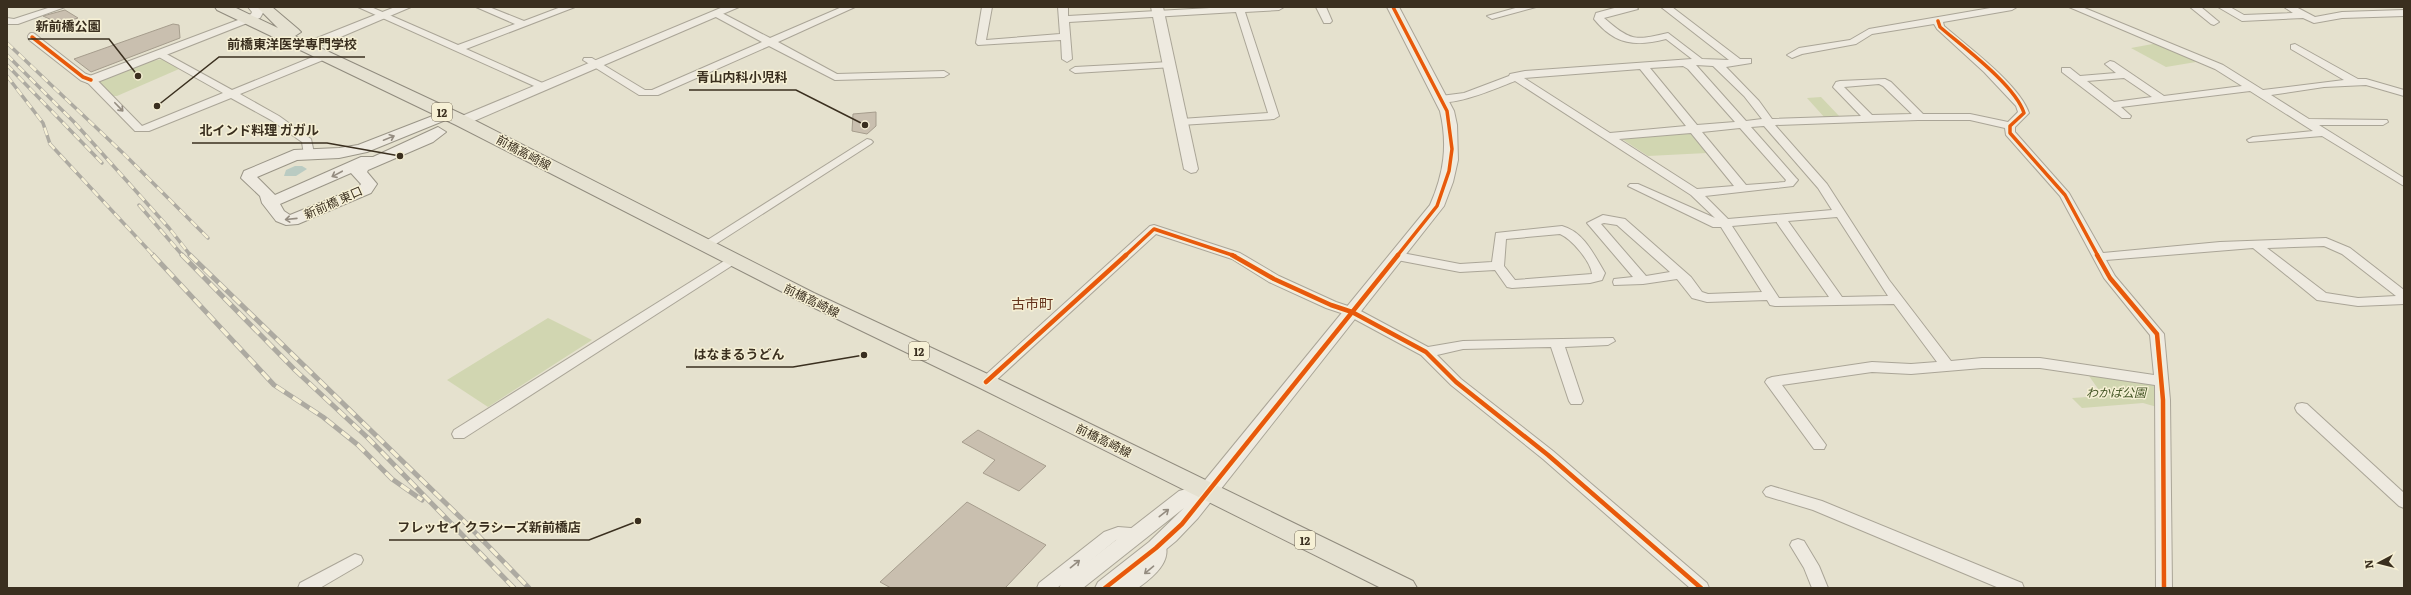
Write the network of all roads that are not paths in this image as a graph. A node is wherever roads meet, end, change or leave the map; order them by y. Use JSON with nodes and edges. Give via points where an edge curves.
{"nodes":[{"id":1,"x":60,"y":7,"type":"edge"},
{"id":2,"x":222,"y":7,"type":"edge"},
{"id":3,"x":264,"y":7,"type":"edge"},
{"id":4,"x":363,"y":7,"type":"edge"},
{"id":5,"x":404,"y":7,"type":"edge"},
{"id":6,"x":480,"y":7,"type":"edge"},
{"id":7,"x":570,"y":7,"type":"edge"},
{"id":8,"x":733,"y":7,"type":"edge"},
{"id":9,"x":850,"y":7,"type":"edge"},
{"id":10,"x":987,"y":7,"type":"edge"},
{"id":11,"x":1064,"y":7,"type":"edge"},
{"id":12,"x":1279,"y":7,"type":"edge"},
{"id":13,"x":1321,"y":7,"type":"edge"},
{"id":14,"x":1393,"y":7,"type":"edge"},
{"id":15,"x":1531,"y":7,"type":"edge"},
{"id":16,"x":1666,"y":7,"type":"edge"},
{"id":17,"x":2012,"y":7,"type":"edge"},
{"id":18,"x":2074,"y":7,"type":"edge"},
{"id":19,"x":2195,"y":7,"type":"edge"},
{"id":20,"x":2223,"y":7,"type":"edge"},
{"id":21,"x":2289,"y":7,"type":"edge"},
{"id":22,"x":1240,"y":8,"type":"edge"},
{"id":23,"x":1633,"y":9,"type":"dead end"},
{"id":24,"x":713,"y":10,"type":"edge"},
{"id":25,"x":1158,"y":10,"type":"edge"},
{"id":26,"x":252,"y":13,"type":"edge"},
{"id":27,"x":2404,"y":13,"type":"edge"},
{"id":28,"x":384,"y":15,"type":"junction"},
{"id":29,"x":1492,"y":16,"type":"dead end"},
{"id":30,"x":2304,"y":16,"type":"junction"},
{"id":31,"x":1064,"y":19,"type":"junction"},
{"id":32,"x":7,"y":21,"type":"edge"},
{"id":33,"x":1327,"y":21,"type":"dead end"},
{"id":34,"x":1938,"y":21,"type":"junction"},
{"id":35,"x":2214,"y":22,"type":"dead end"},
{"id":36,"x":523,"y":24,"type":"junction"},
{"id":37,"x":32,"y":37,"type":"dead end"},
{"id":38,"x":1066,"y":37,"type":"junction"},
{"id":39,"x":772,"y":42,"type":"junction"},
{"id":40,"x":302,"y":45,"type":"junction"},
{"id":41,"x":2295,"y":47,"type":"dead end"},
{"id":42,"x":460,"y":48,"type":"junction"},
{"id":43,"x":161,"y":54,"type":"junction"},
{"id":44,"x":1792,"y":55,"type":"dead end"},
{"id":45,"x":324,"y":56,"type":"junction"},
{"id":46,"x":1066,"y":59,"type":"dead end"},
{"id":47,"x":592,"y":62,"type":"junction"},
{"id":48,"x":1693,"y":63,"type":"junction"},
{"id":49,"x":1717,"y":64,"type":"junction"},
{"id":50,"x":2110,"y":64,"type":"dead end"},
{"id":51,"x":1169,"y":65,"type":"junction"},
{"id":52,"x":1642,"y":65,"type":"junction"},
{"id":53,"x":1075,"y":70,"type":"dead end"},
{"id":54,"x":2066,"y":70,"type":"dead end"},
{"id":55,"x":944,"y":74,"type":"dead end"},
{"id":56,"x":2125,"y":75,"type":"junction"},
{"id":57,"x":1514,"y":76,"type":"junction"},
{"id":58,"x":2077,"y":78,"type":"junction"},
{"id":59,"x":91,"y":80,"type":"junction"},
{"id":60,"x":2354,"y":82,"type":"junction"},
{"id":61,"x":537,"y":85,"type":"junction"},
{"id":62,"x":2251,"y":88,"type":"junction"},
{"id":63,"x":2262,"y":93,"type":"junction"},
{"id":64,"x":2404,"y":93,"type":"edge"},
{"id":65,"x":234,"y":94,"type":"junction"},
{"id":66,"x":1441,"y":99,"type":"junction"},
{"id":67,"x":2163,"y":100,"type":"junction"},
{"id":68,"x":2111,"y":105,"type":"junction"},
{"id":69,"x":2126,"y":116,"type":"dead end"},
{"id":70,"x":1918,"y":117,"type":"junction"},
{"id":71,"x":455,"y":118,"type":"junction"},
{"id":72,"x":1870,"y":119,"type":"junction"},
{"id":73,"x":1181,"y":122,"type":"junction"},
{"id":74,"x":1769,"y":122,"type":"junction"},
{"id":75,"x":2307,"y":122,"type":"junction"},
{"id":76,"x":2383,"y":122,"type":"dead end"},
{"id":77,"x":1743,"y":124,"type":"junction"},
{"id":78,"x":2010,"y":126,"type":"junction"},
{"id":79,"x":1694,"y":128,"type":"junction"},
{"id":80,"x":438,"y":132,"type":"junction"},
{"id":81,"x":2322,"y":132,"type":"junction"},
{"id":82,"x":1608,"y":137,"type":"junction"},
{"id":83,"x":2253,"y":140,"type":"dead end"},
{"id":84,"x":867,"y":142,"type":"dead end"},
{"id":85,"x":308,"y":153,"type":"junction"},
{"id":86,"x":1191,"y":169,"type":"dead end"},
{"id":87,"x":2401,"y":179,"type":"edge"},
{"id":88,"x":1634,"y":186,"type":"dead end"},
{"id":89,"x":1742,"y":188,"type":"junction"},
{"id":90,"x":1695,"y":193,"type":"junction"},
{"id":91,"x":270,"y":203,"type":"junction"},
{"id":92,"x":1841,"y":213,"type":"junction"},
{"id":93,"x":1781,"y":220,"type":"junction"},
{"id":94,"x":1725,"y":224,"type":"junction"},
{"id":95,"x":2256,"y":244,"type":"junction"},
{"id":96,"x":704,"y":246,"type":"junction"},
{"id":97,"x":1397,"y":256,"type":"junction"},
{"id":98,"x":2097,"y":257,"type":"junction"},
{"id":99,"x":732,"y":260,"type":"junction"},
{"id":100,"x":1498,"y":266,"type":"junction"},
{"id":101,"x":1678,"y":275,"type":"junction"},
{"id":102,"x":1643,"y":280,"type":"junction"},
{"id":103,"x":1619,"y":282,"type":"dead end"},
{"id":104,"x":1769,"y":296,"type":"junction"},
{"id":105,"x":2404,"y":296,"type":"edge"},
{"id":106,"x":1897,"y":300,"type":"junction"},
{"id":107,"x":2404,"y":300,"type":"edge"},
{"id":108,"x":1838,"y":301,"type":"junction"},
{"id":109,"x":1352,"y":312,"type":"junction"},
{"id":110,"x":1608,"y":341,"type":"dead end"},
{"id":111,"x":1557,"y":344,"type":"junction"},
{"id":112,"x":1426,"y":352,"type":"junction"},
{"id":113,"x":1947,"y":366,"type":"junction"},
{"id":114,"x":2160,"y":381,"type":"junction"},
{"id":115,"x":986,"y":382,"type":"junction"},
{"id":116,"x":1576,"y":401,"type":"dead end"},
{"id":117,"x":2302,"y":408,"type":"dead end"},
{"id":118,"x":459,"y":434,"type":"dead end"},
{"id":119,"x":1819,"y":445,"type":"dead end"},
{"id":120,"x":1207,"y":491,"type":"junction"},
{"id":121,"x":1771,"y":492,"type":"dead end"},
{"id":122,"x":2404,"y":502,"type":"edge"},
{"id":123,"x":1138,"y":533,"type":"junction"},
{"id":124,"x":1798,"y":545,"type":"dead end"},
{"id":125,"x":1151,"y":551,"type":"junction"},
{"id":126,"x":355,"y":560,"type":"dead end"},
{"id":127,"x":1133,"y":586,"type":"edge"},
{"id":128,"x":306,"y":588,"type":"edge"},
{"id":129,"x":1045,"y":588,"type":"edge"},
{"id":130,"x":1069,"y":588,"type":"edge"},
{"id":131,"x":1105,"y":588,"type":"edge"},
{"id":132,"x":1404,"y":588,"type":"edge"},
{"id":133,"x":1701,"y":588,"type":"edge"},
{"id":134,"x":1820,"y":588,"type":"edge"},
{"id":135,"x":2016,"y":588,"type":"edge"},
{"id":136,"x":2164,"y":588,"type":"edge"}],
"edges":[{"from":1,"to":32,"type":"street","via":[[15,22]]},
{"from":2,"to":26,"type":"main road","name":"前橋高崎線","number":"12"},
{"from":3,"to":40,"type":"main road","via":[[273,18],[297,35]]},
{"from":4,"to":28,"type":"street"},
{"from":5,"to":28,"type":"street"},
{"from":6,"to":36,"type":"street"},
{"from":7,"to":36,"type":"street"},
{"from":8,"to":24,"type":"street"},
{"from":9,"to":39,"type":"street"},
{"from":10,"to":38,"type":"street","via":[[981,43]]},
{"from":11,"to":31,"type":"street"},
{"from":12,"to":22,"type":"street"},
{"from":13,"to":33,"type":"street"},
{"from":14,"to":66,"type":"street"},
{"from":15,"to":29,"type":"street"},
{"from":16,"to":49,"type":"street","via":[[1742,61]]},
{"from":17,"to":34,"type":"street"},
{"from":18,"to":62,"type":"street","via":[[2211,63]]},
{"from":19,"to":35,"type":"street"},
{"from":20,"to":30,"type":"street","via":[[2242,18]]},
{"from":21,"to":30,"type":"street"},
{"from":22,"to":25,"type":"street"},
{"from":22,"to":73,"type":"street","via":[[1274,116]]},
{"from":23,"to":48,"type":"street","via":[[1629,7],[1599,15],[1599,19],[1624,40],[1633,43],[1668,36],[1696,58]]},
{"from":24,"to":39,"type":"street"},
{"from":24,"to":47,"type":"street"},
{"from":25,"to":31,"type":"street"},
{"from":25,"to":51,"type":"street"},
{"from":26,"to":40,"type":"main road","name":"前橋高崎線","number":"12"},
{"from":26,"to":43,"type":"street"},
{"from":27,"to":30,"type":"street","via":[[2342,15],[2314,20]]},
{"from":28,"to":40,"type":"street"},
{"from":28,"to":42,"type":"street"},
{"from":31,"to":38,"type":"street"},
{"from":34,"to":44,"type":"street","via":[[1869,32],[1853,42],[1799,51]]},
{"from":34,"to":78,"type":"street","via":[[1940,27],[2024,105],[2024,113]]},
{"from":36,"to":42,"type":"street"},
{"from":37,"to":59,"type":"street","via":[[83,77]]},
{"from":38,"to":46,"type":"street"},
{"from":39,"to":47,"type":"street","via":[[648,94]]},
{"from":39,"to":55,"type":"street","via":[[835,76]]},
{"from":40,"to":45,"type":"main road","name":"前橋高崎線","number":"12"},
{"from":41,"to":60,"type":"street"},
{"from":42,"to":61,"type":"street"},
{"from":43,"to":59,"type":"street"},
{"from":43,"to":65,"type":"street"},
{"from":45,"to":65,"type":"street"},
{"from":45,"to":71,"type":"main road","name":"前橋高崎線","number":"12"},
{"from":47,"to":61,"type":"street"},
{"from":48,"to":49,"type":"street"},
{"from":48,"to":52,"type":"street"},
{"from":48,"to":77,"type":"street","via":[[1692,67]]},
{"from":49,"to":74,"type":"street","via":[[1755,103]]},
{"from":50,"to":56,"type":"street"},
{"from":51,"to":53,"type":"street"},
{"from":51,"to":73,"type":"street"},
{"from":52,"to":57,"type":"street"},
{"from":52,"to":79,"type":"street"},
{"from":54,"to":58,"type":"street"},
{"from":56,"to":58,"type":"street"},
{"from":56,"to":67,"type":"street"},
{"from":57,"to":66,"type":"street","via":[[1466,96]]},
{"from":57,"to":82,"type":"street"},
{"from":58,"to":68,"type":"street"},
{"from":59,"to":65,"type":"street","one_way":true,"via":[[139,129],[148,128]]},
{"from":60,"to":63,"type":"street"},
{"from":60,"to":64,"type":"street","via":[[2375,83]]},
{"from":61,"to":71,"type":"street"},
{"from":62,"to":63,"type":"street"},
{"from":62,"to":67,"type":"street","via":[[2191,94]]},
{"from":63,"to":75,"type":"street"},
{"from":65,"to":85,"type":"street","via":[[275,118],[307,141]]},
{"from":66,"to":97,"type":"street","via":[[1447,111],[1453,141],[1449,174],[1437,206]]},
{"from":67,"to":68,"type":"street"},
{"from":68,"to":69,"type":"street"},
{"from":70,"to":72,"type":"street"},
{"from":70,"to":72,"type":"street","via":[[1917,113],[1881,81],[1840,84],[1838,87]]},
{"from":70,"to":78,"type":"street","via":[[1970,117]]},
{"from":71,"to":80,"type":"main road","name":"新前橋 東口"},
{"from":85,"to":71,"type":"main road","name":"新前橋 東口","one_way":true,"via":[[339,153],[362,149]]},
{"from":71,"to":96,"type":"main road","name":"前橋高崎線","number":"12"},
{"from":72,"to":74,"type":"street"},
{"from":73,"to":86,"type":"street"},
{"from":74,"to":77,"type":"street"},
{"from":74,"to":92,"type":"street","via":[[1770,127],[1819,180]]},
{"from":75,"to":76,"type":"street"},
{"from":75,"to":81,"type":"street"},
{"from":77,"to":79,"type":"street"},
{"from":77,"to":89,"type":"street","via":[[1792,180],[1784,185]]},
{"from":78,"to":98,"type":"street","via":[[2010,132],[2068,199]]},
{"from":79,"to":82,"type":"street"},
{"from":79,"to":89,"type":"street"},
{"from":80,"to":91,"type":"main road","name":"新前橋 東口","one_way":true},
{"from":80,"to":91,"type":"main road","name":"新前橋 東口","one_way":true,"via":[[428,139],[362,167],[359,173],[369,184],[365,190],[304,216],[284,220]]},
{"from":81,"to":83,"type":"street"},
{"from":81,"to":87,"type":"street"},
{"from":82,"to":90,"type":"street"},
{"from":84,"to":96,"type":"street"},
{"from":85,"to":91,"type":"main road","name":"新前橋 東口","via":[[290,156],[250,174],[250,180],[267,194]]},
{"from":88,"to":94,"type":"street","via":[[1705,220]]},
{"from":89,"to":90,"type":"street"},
{"from":90,"to":94,"type":"street"},
{"from":92,"to":93,"type":"street"},
{"from":92,"to":106,"type":"street"},
{"from":93,"to":94,"type":"street"},
{"from":93,"to":108,"type":"street"},
{"from":94,"to":104,"type":"street"},
{"from":95,"to":98,"type":"street"},
{"from":95,"to":105,"type":"street","via":[[2331,243],[2346,251]]},
{"from":95,"to":107,"type":"street","via":[[2322,297],[2358,302]]},
{"from":96,"to":99,"type":"main road","name":"前橋高崎線","number":"12"},
{"from":97,"to":100,"type":"street","via":[[1460,268]]},
{"from":97,"to":109,"type":"street"},
{"from":98,"to":114,"type":"street","via":[[2117,288],[2157,334]]},
{"from":99,"to":115,"type":"main road","name":"前橋高崎線","number":"12"},
{"from":99,"to":118,"type":"street"},
{"from":100,"to":100,"type":"street","via":[[1500,236],[1562,230],[1571,233],[1579,242],[1600,273],[1590,279],[1512,284]]},
{"from":101,"to":102,"type":"street"},
{"from":101,"to":102,"type":"street","via":[[1621,222],[1603,219],[1593,223]]},
{"from":101,"to":104,"type":"street","via":[[1686,280],[1697,294],[1707,298]]},
{"from":102,"to":103,"type":"street"},
{"from":104,"to":108,"type":"street","via":[[1779,303]]},
{"from":106,"to":108,"type":"street"},
{"from":106,"to":113,"type":"street"},
{"from":109,"to":112,"type":"street"},
{"from":109,"to":115,"type":"street","via":[[1298,291],[1222,250],[1154,229]]},
{"from":109,"to":120,"type":"street"},
{"from":110,"to":111,"type":"street"},
{"from":111,"to":112,"type":"street","via":[[1463,345]]},
{"from":111,"to":116,"type":"street"},
{"from":112,"to":133,"type":"street","via":[[1456,382],[1548,455]]},
{"from":113,"to":114,"type":"street","via":[[2040,363]]},
{"from":113,"to":119,"type":"street","via":[[1911,369],[1867,368],[1772,382]]},
{"from":114,"to":136,"type":"street","via":[[2164,400]]},
{"from":115,"to":120,"type":"main road","name":"前橋高崎線","number":"12"},
{"from":117,"to":122,"type":"street"},
{"from":123,"to":120,"type":"street","one_way":true,"via":[[1186,496]]},
{"from":120,"to":125,"type":"street","via":[[1193,513]]},
{"from":120,"to":132,"type":"main road","name":"前橋高崎線","number":"12"},
{"from":121,"to":135,"type":"street","via":[[1817,505]]},
{"from":129,"to":123,"type":"street","one_way":true,"via":[[1110,536],[1118,533]]},
{"from":123,"to":130,"type":"street"},
{"from":124,"to":134,"type":"street","via":[[1811,566]]},
{"from":125,"to":127,"type":"street","one_way":true,"via":[[1160,553],[1157,561]]},
{"from":125,"to":131,"type":"street"},
{"from":126,"to":128,"type":"street"}]}
